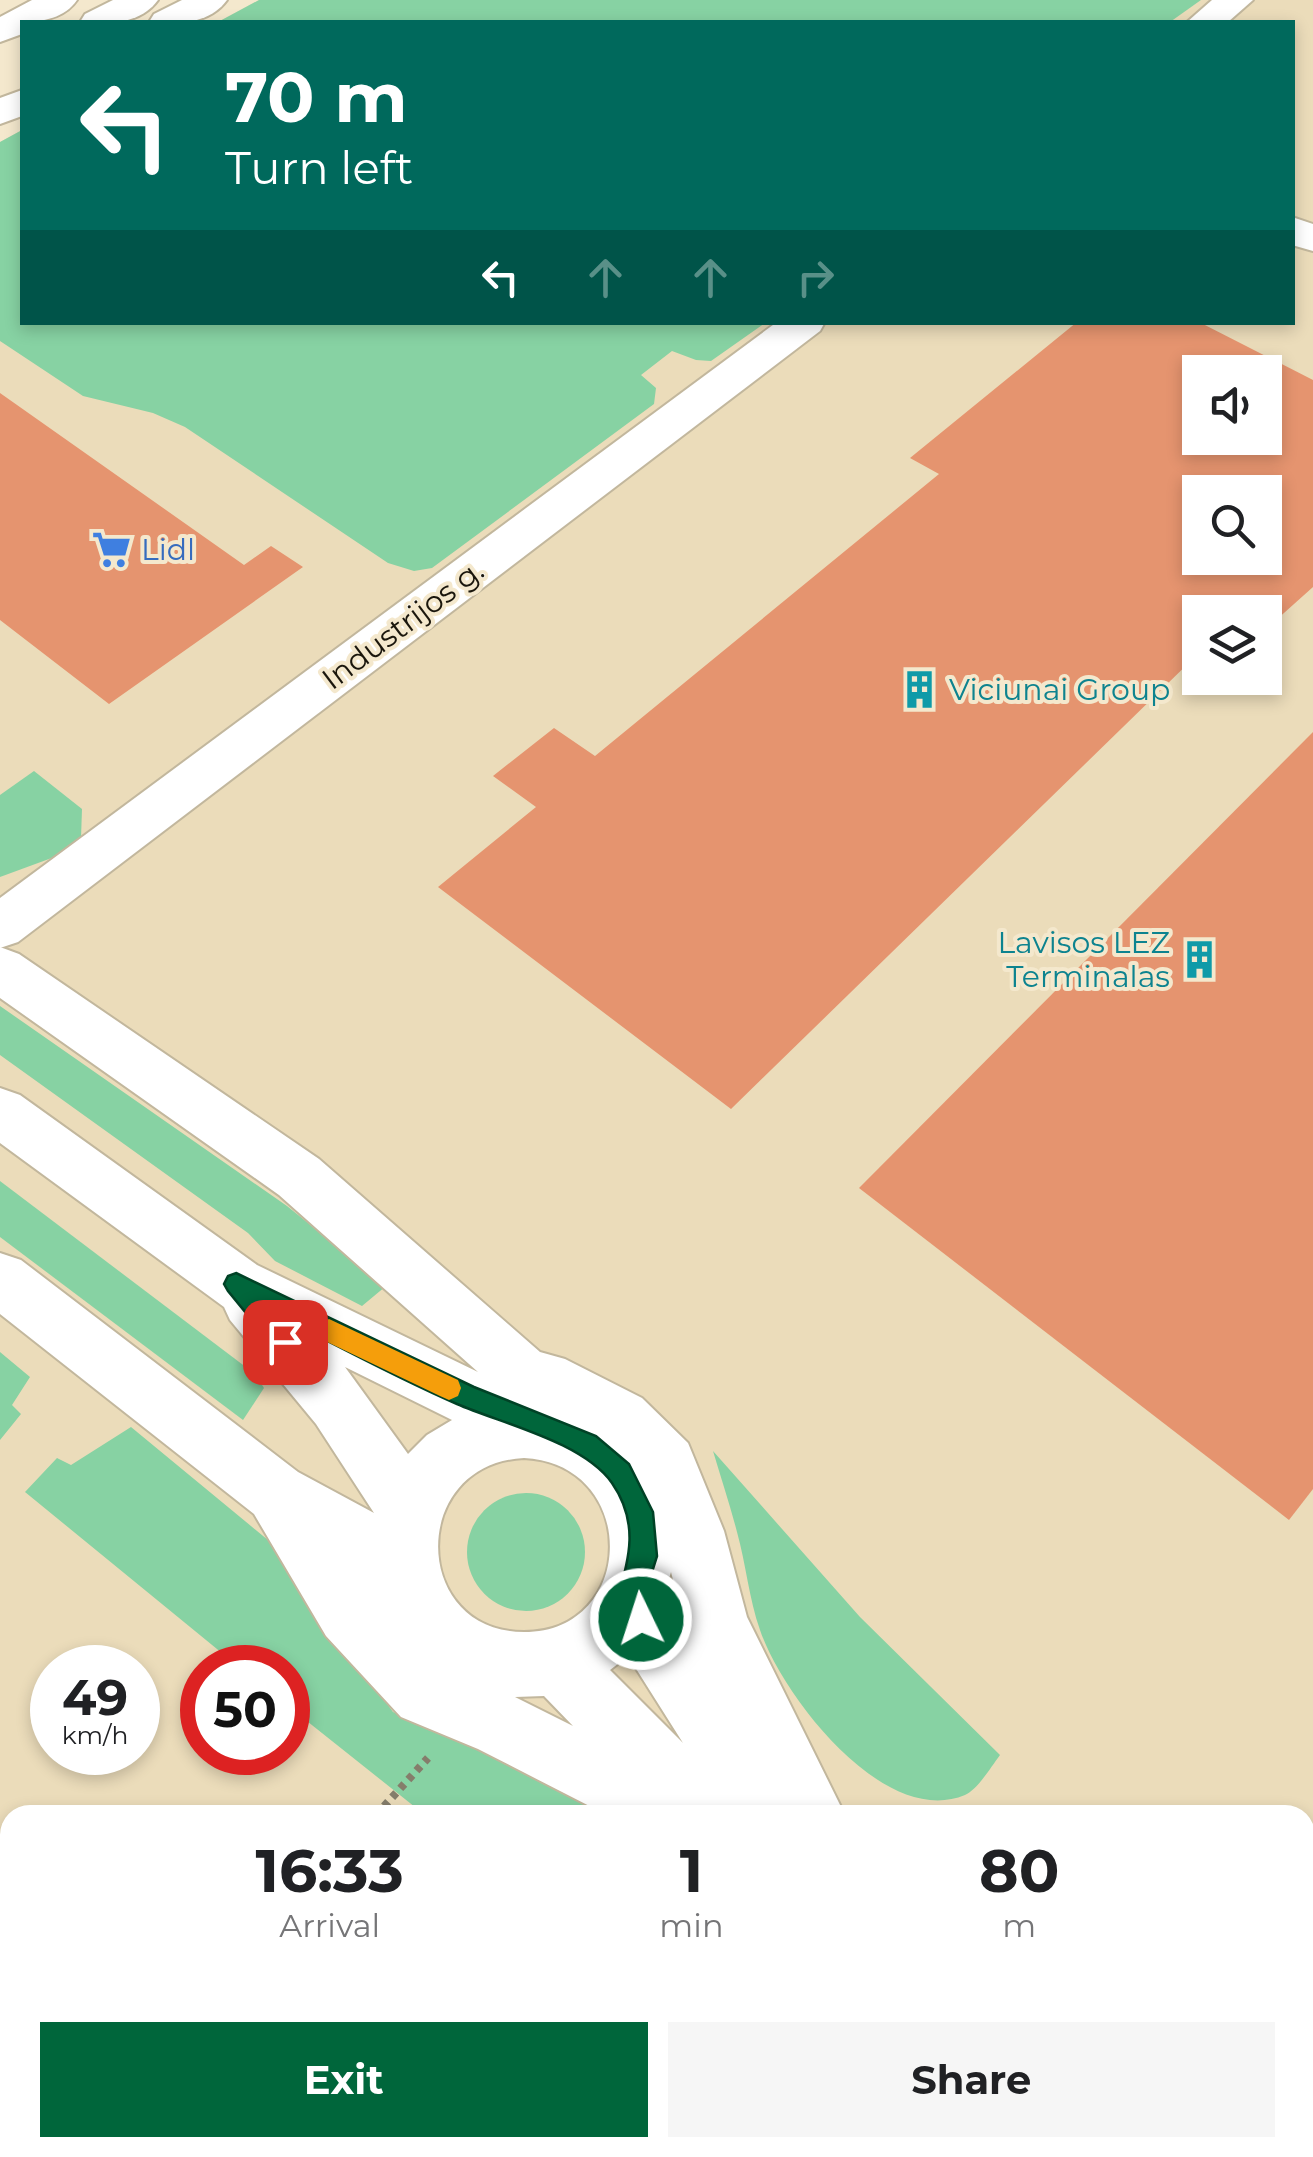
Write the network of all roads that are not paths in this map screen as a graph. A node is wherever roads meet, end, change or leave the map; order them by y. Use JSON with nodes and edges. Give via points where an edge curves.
{"nodes":[{"id":1,"x":59,"y":0,"type":"edge"},
{"id":2,"x":140,"y":0,"type":"edge"},
{"id":3,"x":209,"y":0,"type":"edge"},
{"id":4,"x":1235,"y":0,"type":"edge"},
{"id":5,"x":21,"y":20,"type":"edge"},
{"id":6,"x":102,"y":20,"type":"edge"},
{"id":7,"x":171,"y":20,"type":"edge"},
{"id":8,"x":1208,"y":20,"type":"edge"},
{"id":9,"x":11,"y":81,"type":"edge"},
{"id":10,"x":0,"y":113,"type":"edge"},
{"id":11,"x":801,"y":325,"type":"edge"},
{"id":12,"x":0,"y":927,"type":"edge"},
{"id":13,"x":0,"y":969,"type":"edge"},
{"id":14,"x":0,"y":1112,"type":"edge"},
{"id":15,"x":0,"y":1279,"type":"edge"},
{"id":16,"x":236,"y":1284,"type":"junction"},
{"id":17,"x":507,"y":1359,"type":"junction"},
{"id":18,"x":568,"y":1438,"type":"junction"},
{"id":19,"x":276,"y":1494,"type":"junction"},
{"id":20,"x":408,"y":1518,"type":"junction"},
{"id":21,"x":408,"y":1586,"type":"junction"},
{"id":22,"x":630,"y":1600,"type":"junction"},
{"id":23,"x":555,"y":1660,"type":"junction"},
{"id":24,"x":658,"y":1805,"type":"edge"},
{"id":25,"x":708,"y":1805,"type":"edge"},
{"id":26,"x":772,"y":1805,"type":"edge"},
{"id":27,"x":807,"y":1805,"type":"edge"}],
"edges":[{"from":1,"to":5,"type":"main road"},
{"from":2,"to":6,"type":"main road"},
{"from":3,"to":7,"type":"main road"},
{"from":4,"to":8,"type":"main road"},
{"from":9,"to":10,"type":"main road"},
{"from":11,"to":12,"type":"main road","name":"Industrijos g."},
{"from":13,"to":17,"type":"main road","via":[[299,1177]]},
{"from":14,"to":16,"type":"main road"},
{"from":15,"to":19,"type":"main road"},
{"from":16,"to":18,"type":"main road","via":[[465,1396]]},
{"from":16,"to":20,"type":"main road","via":[[357,1429],[392,1480]]},
{"from":17,"to":18,"type":"main road"},
{"from":17,"to":27,"type":"main road","via":[[620,1418],[666,1464],[717,1626]]},
{"from":18,"to":20,"type":"main road","via":[[504,1432],[462,1448],[429,1478]]},
{"from":18,"to":22,"type":"main road","via":[[620,1472],[640,1512],[644,1556]]},
{"from":19,"to":21,"type":"main road","via":[[373,1548]]},
{"from":19,"to":24,"type":"main road","via":[[349,1613],[424,1694]]},
{"from":20,"to":21,"type":"main road"},
{"from":21,"to":23,"type":"main road","via":[[429,1624],[464,1652],[509,1665]]},
{"from":22,"to":23,"type":"main road","via":[[599,1637]]},
{"from":22,"to":26,"type":"main road","via":[[724,1747]]},
{"from":23,"to":25,"type":"main road","via":[[672,1780]]}]}
